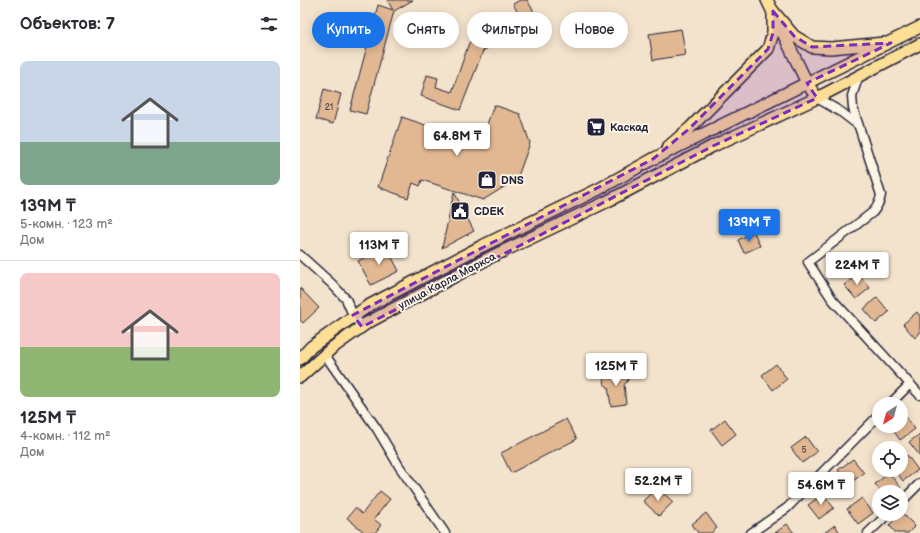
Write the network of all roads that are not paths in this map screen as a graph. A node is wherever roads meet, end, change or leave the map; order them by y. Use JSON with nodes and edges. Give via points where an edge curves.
{"nodes":[{"id":1,"x":767,"y":0,"type":"edge"},
{"id":2,"x":773,"y":11,"type":"junction"},
{"id":3,"x":920,"y":27,"type":"edge"},
{"id":4,"x":891,"y":43,"type":"junction"},
{"id":5,"x":920,"y":44,"type":"edge"},
{"id":6,"x":858,"y":78,"type":"junction"},
{"id":7,"x":807,"y":83,"type":"junction"},
{"id":8,"x":817,"y":98,"type":"junction"},
{"id":9,"x":858,"y":125,"type":"junction"},
{"id":10,"x":653,"y":159,"type":"junction"},
{"id":11,"x":300,"y":255,"type":"edge"},
{"id":12,"x":353,"y":315,"type":"junction"},
{"id":13,"x":362,"y":327,"type":"junction"},
{"id":14,"x":325,"y":355,"type":"junction"},
{"id":15,"x":300,"y":359,"type":"edge"},
{"id":16,"x":300,"y":377,"type":"edge"},
{"id":17,"x":909,"y":385,"type":"junction"},
{"id":18,"x":920,"y":395,"type":"edge"},
{"id":19,"x":897,"y":397,"type":"edge"},
{"id":20,"x":872,"y":422,"type":"edge"},
{"id":21,"x":920,"y":483,"type":"edge"},
{"id":22,"x":908,"y":495,"type":"edge"},
{"id":23,"x":881,"y":521,"type":"edge"},
{"id":24,"x":445,"y":533,"type":"edge"},
{"id":25,"x":751,"y":533,"type":"edge"},
{"id":26,"x":868,"y":533,"type":"edge"}],
"edges":[{"from":1,"to":2,"type":"main road"},
{"from":2,"to":4,"type":"main road","via":[[794,36],[812,47]]},
{"from":2,"to":7,"type":"main road"},
{"from":2,"to":10,"type":"main road","via":[[773,33],[768,49],[690,128]]},
{"from":3,"to":4,"type":"main road"},
{"from":4,"to":7,"type":"main road"},
{"from":5,"to":6,"type":"main road"},
{"from":6,"to":8,"type":"main road"},
{"from":6,"to":9,"type":"street","via":[[852,96]]},
{"from":7,"to":8,"type":"main road"},
{"from":7,"to":10,"type":"main road"},
{"from":8,"to":9,"type":"street"},
{"from":8,"to":13,"type":"main road","name":"улица Карла Маркса","via":[[713,146],[606,202],[489,258]]},
{"from":9,"to":17,"type":"street","via":[[881,195],[878,207],[808,262],[832,299]]},
{"from":10,"to":12,"type":"main road","name":"улица Карла Маркса"},
{"from":11,"to":12,"type":"street","via":[[346,299]]},
{"from":12,"to":13,"type":"street"},
{"from":12,"to":15,"type":"main road","name":"улица Карла Маркса"},
{"from":13,"to":14,"type":"main road","name":"улица Карла Маркса"},
{"from":14,"to":16,"type":"main road","name":"улица Карла Маркса"},
{"from":14,"to":24,"type":"street"},
{"from":17,"to":18,"type":"street"},
{"from":17,"to":19,"type":"street"},
{"from":20,"to":25,"type":"street","via":[[788,508]]},
{"from":21,"to":22,"type":"street"},
{"from":23,"to":26,"type":"street"}]}
